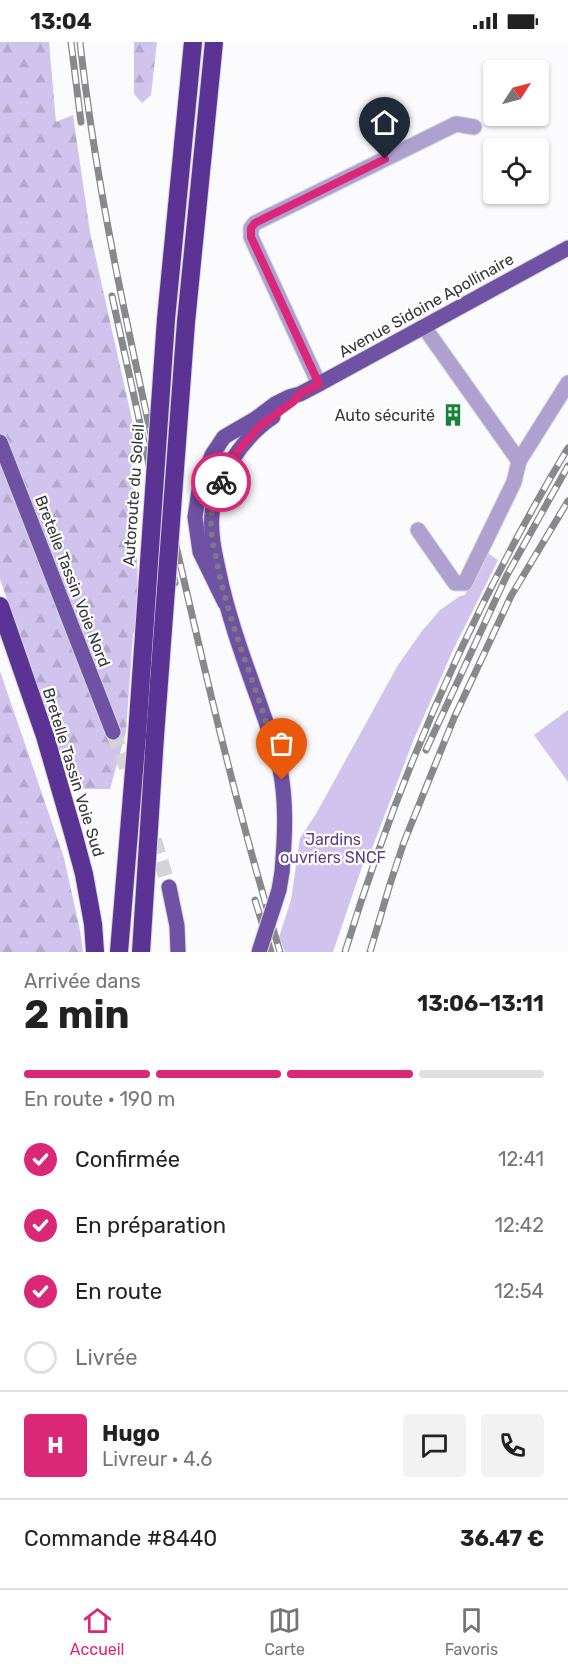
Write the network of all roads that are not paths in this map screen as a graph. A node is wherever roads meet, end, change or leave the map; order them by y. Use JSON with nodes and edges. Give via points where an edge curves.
{"nodes":[{"id":1,"x":193,"y":42,"type":"edge"},
{"id":2,"x":214,"y":42,"type":"edge"},
{"id":3,"x":474,"y":127,"type":"dead end"},
{"id":4,"x":568,"y":248,"type":"edge"},
{"id":5,"x":424,"y":327,"type":"junction"},
{"id":6,"x":568,"y":383,"type":"edge"},
{"id":7,"x":319,"y":384,"type":"junction"},
{"id":8,"x":0,"y":442,"type":"edge"},
{"id":9,"x":519,"y":461,"type":"junction"},
{"id":10,"x":418,"y":530,"type":"dead end"},
{"id":11,"x":0,"y":606,"type":"edge"},
{"id":12,"x":113,"y":732,"type":"tunnel mouth"},
{"id":13,"x":169,"y":887,"type":"tunnel mouth"},
{"id":14,"x":95,"y":952,"type":"edge"},
{"id":15,"x":119,"y":952,"type":"edge"},
{"id":16,"x":141,"y":952,"type":"edge"},
{"id":17,"x":178,"y":952,"type":"edge"},
{"id":18,"x":259,"y":952,"type":"edge"}],
"edges":[{"from":1,"to":15,"type":"highway","name":"Autoroute du Soleil","bridge":true,"via":[[166,319]]},
{"from":2,"to":16,"type":"highway","bridge":true,"via":[[186,322]]},
{"from":3,"to":7,"type":"street","via":[[456,123],[251,228],[251,237]]},
{"from":4,"to":5,"type":"main road","name":"Avenue Sidoine Apollinaire"},
{"from":5,"to":7,"type":"main road","name":"Avenue Sidoine Apollinaire"},
{"from":5,"to":9,"type":"street"},
{"from":6,"to":9,"type":"street"},
{"from":7,"to":18,"type":"main road","name":"Avenue Sidoine Apollinaire","bridge":true,"via":[[275,404],[224,437],[200,484],[195,517],[200,552],[225,603],[282,780],[282,872]]},
{"from":8,"to":12,"type":"main road","name":"Bretelle Tassin Voie Nord"},
{"from":9,"to":10,"type":"street","via":[[514,482],[465,583],[456,583]]},
{"from":11,"to":14,"type":"highway","name":"Bretelle Tassin Voie Sud","via":[[45,736],[79,853]]},
{"from":13,"to":17,"type":"main road"}]}
